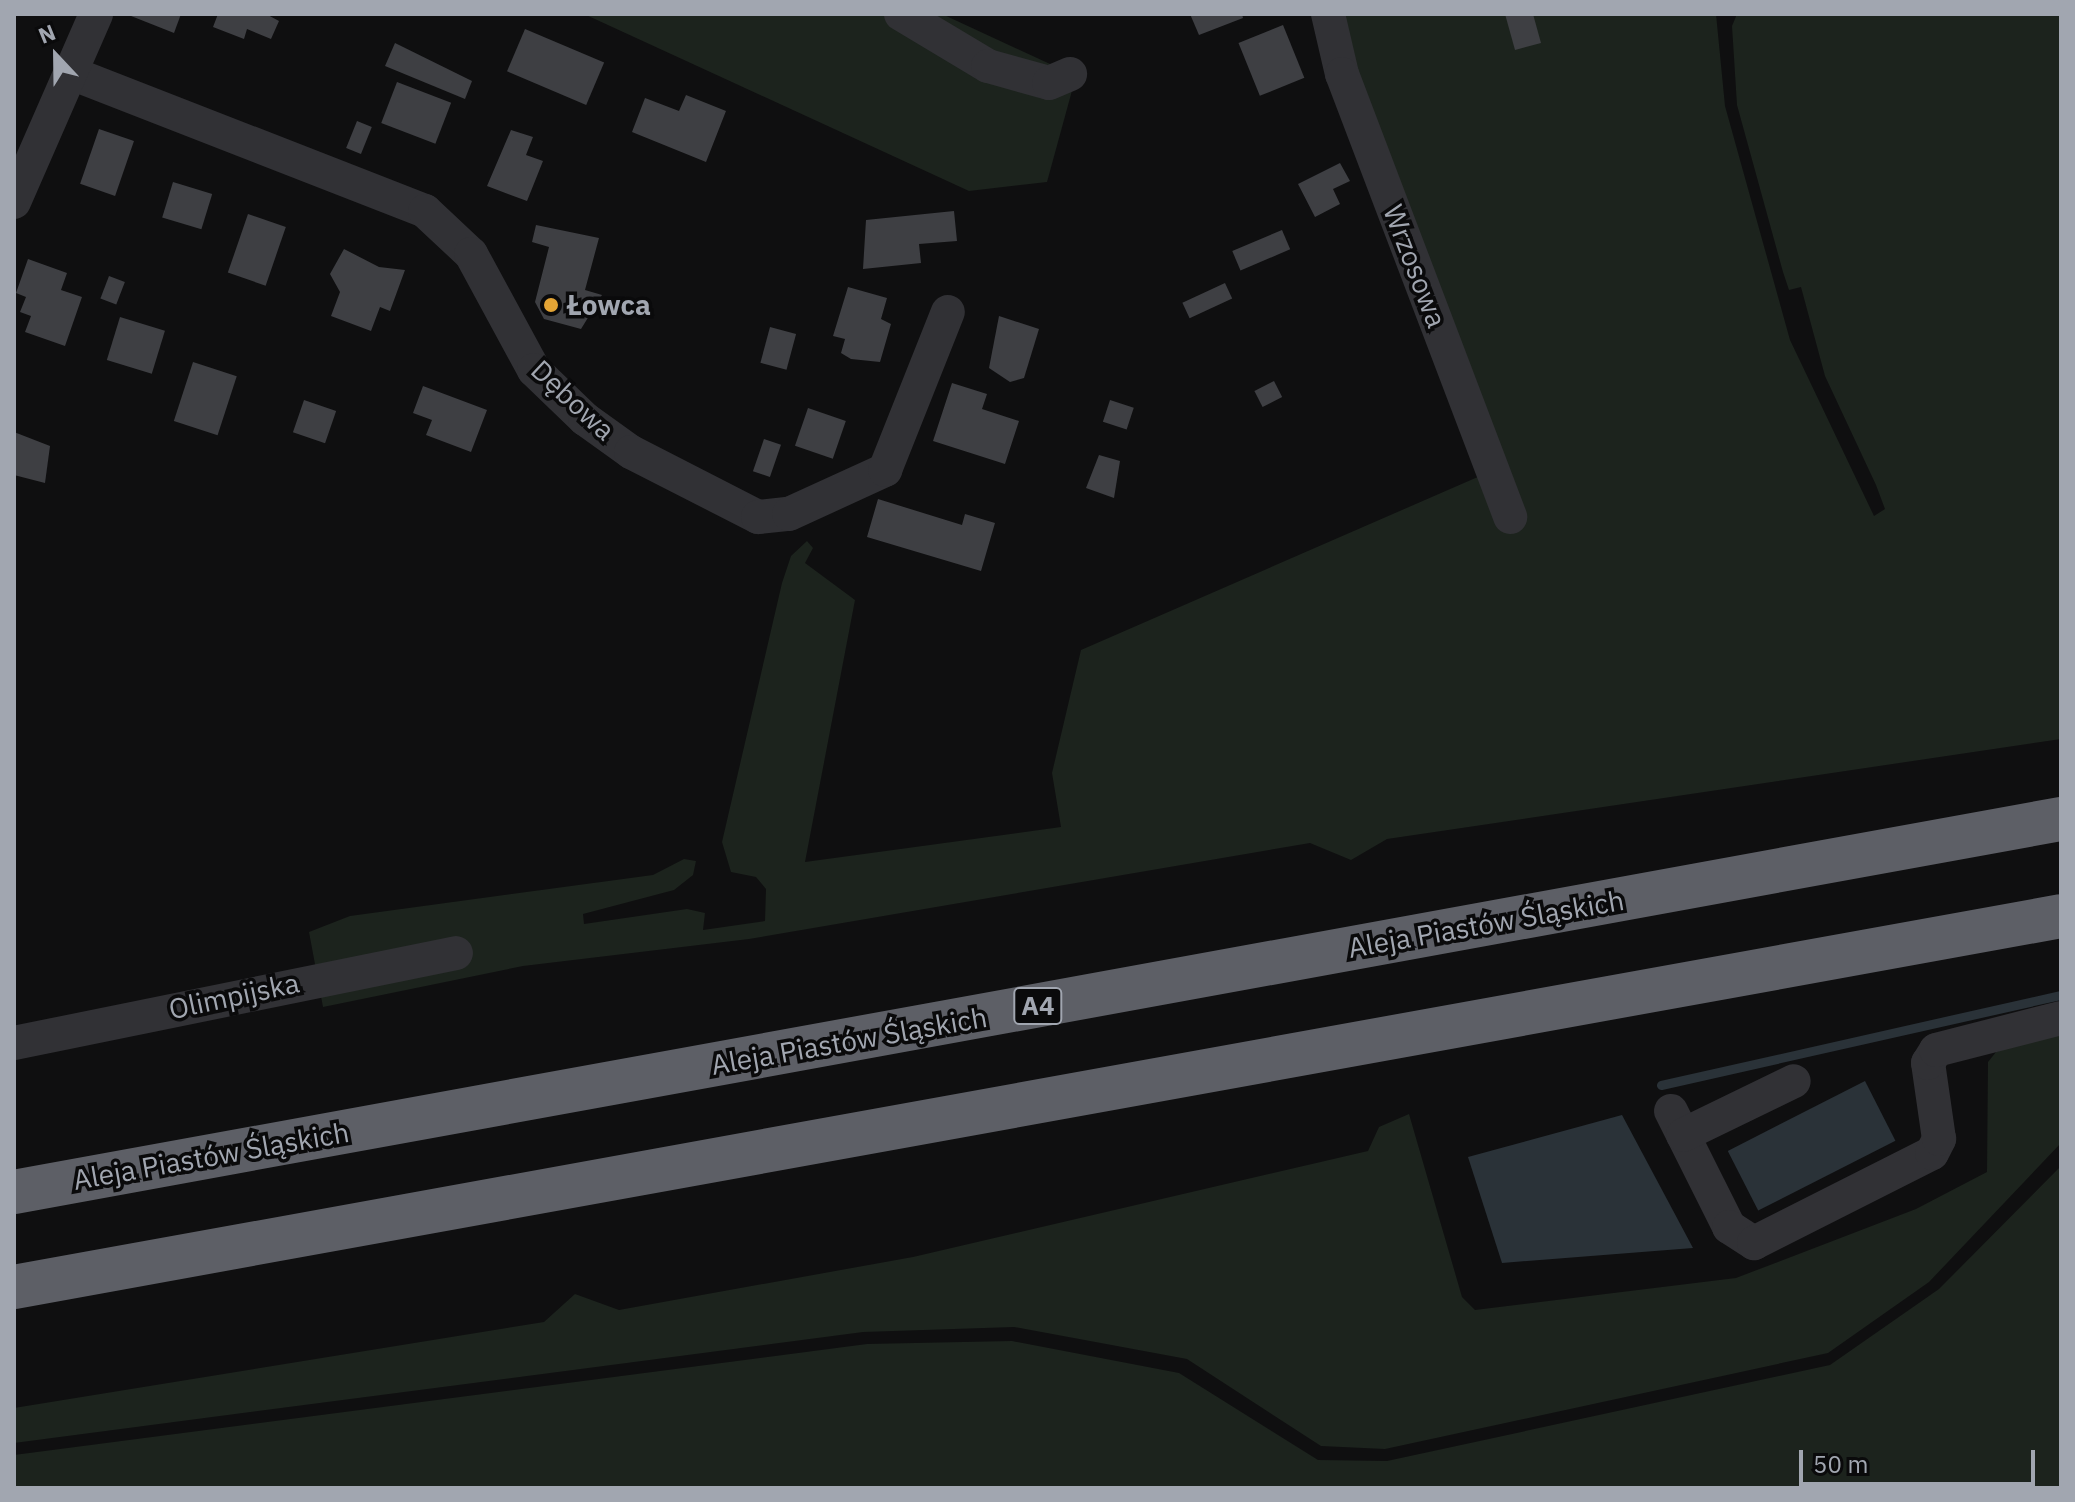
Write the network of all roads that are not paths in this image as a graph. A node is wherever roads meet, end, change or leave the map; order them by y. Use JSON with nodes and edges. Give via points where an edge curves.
{"nodes":[{"id":1,"x":96,"y":14,"type":"edge"},
{"id":2,"x":901,"y":14,"type":"edge"},
{"id":3,"x":1328,"y":14,"type":"edge"},
{"id":4,"x":71,"y":73,"type":"junction"},
{"id":5,"x":1070,"y":74,"type":"dead end"},
{"id":6,"x":14,"y":202,"type":"edge"},
{"id":7,"x":948,"y":312,"type":"dead end"},
{"id":8,"x":1510,"y":517,"type":"dead end"},
{"id":9,"x":2061,"y":819,"type":"edge"},
{"id":10,"x":2061,"y":916,"type":"edge"},
{"id":11,"x":456,"y":953,"type":"dead end"},
{"id":12,"x":2061,"y":1018,"type":"edge"},
{"id":13,"x":14,"y":1043,"type":"edge"},
{"id":14,"x":1794,"y":1081,"type":"dead end"},
{"id":15,"x":14,"y":1192,"type":"edge"},
{"id":16,"x":14,"y":1287,"type":"edge"}],
"edges":[{"from":1,"to":4,"type":"street"},
{"from":2,"to":5,"type":"street","via":[[988,66],[1049,83]]},
{"from":3,"to":8,"type":"street","name":"Wrzosowa","via":[[1342,74]]},
{"from":4,"to":6,"type":"street"},
{"from":4,"to":7,"type":"street","name":"Dębowa","via":[[425,211],[471,254],[534,370],[585,419],[631,452],[758,517],[789,514],[885,470]]},
{"from":9,"to":15,"type":"highway","name":"Aleja Piastów Śląskich","number":"A4"},
{"from":10,"to":16,"type":"highway"},
{"from":11,"to":13,"type":"street","name":"Olimpijska"},
{"from":12,"to":14,"type":"street","via":[[1936,1050],[1928,1063],[1939,1139],[1932,1153],[1768,1239],[1736,1237],[1677,1123]]}]}
